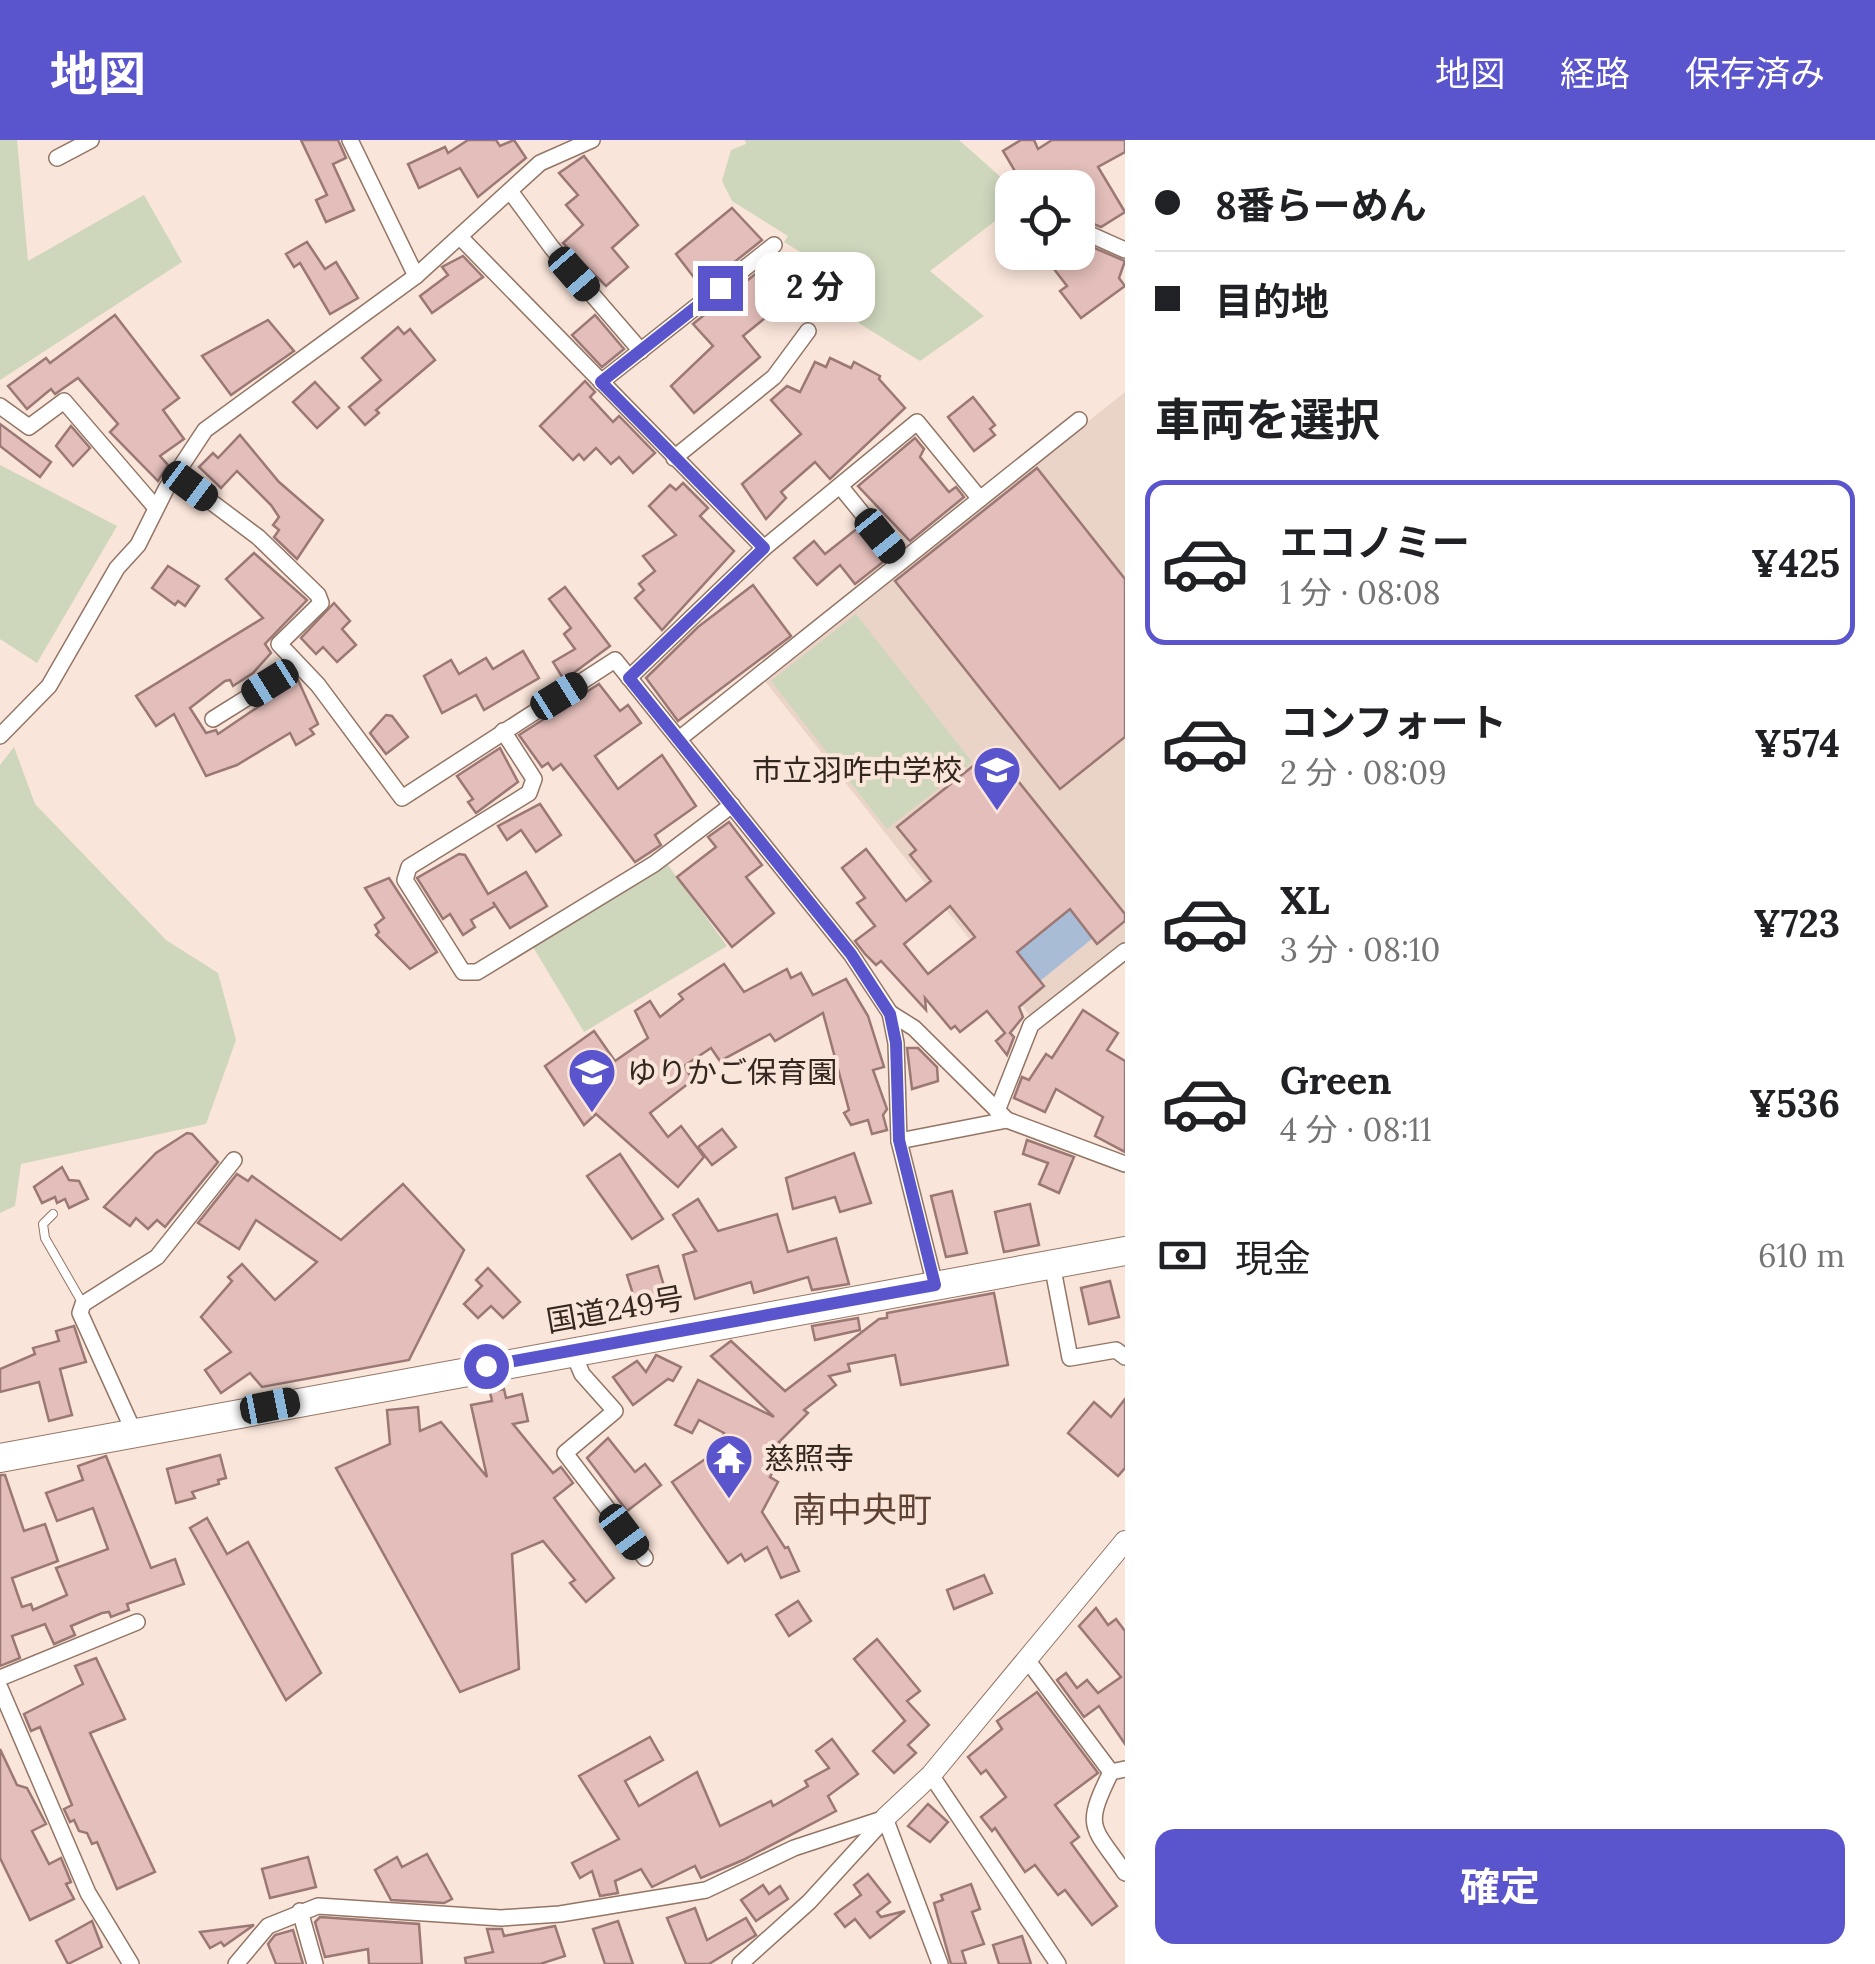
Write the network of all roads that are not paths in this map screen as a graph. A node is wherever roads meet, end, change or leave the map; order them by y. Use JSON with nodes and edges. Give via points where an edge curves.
{"nodes":[{"id":1,"x":91,"y":140,"type":"edge"},
{"id":2,"x":350,"y":140,"type":"edge"},
{"id":3,"x":592,"y":140,"type":"edge"},
{"id":4,"x":57,"y":158,"type":"dead end"},
{"id":5,"x":510,"y":191,"type":"junction"},
{"id":6,"x":460,"y":237,"type":"junction"},
{"id":7,"x":1095,"y":237,"type":"edge"},
{"id":8,"x":774,"y":245,"type":"dead end"},
{"id":9,"x":1125,"y":250,"type":"edge"},
{"id":10,"x":416,"y":276,"type":"junction"},
{"id":11,"x":808,"y":331,"type":"dead end"},
{"id":12,"x":640,"y":351,"type":"junction"},
{"id":13,"x":601,"y":382,"type":"junction"},
{"id":14,"x":0,"y":406,"type":"edge"},
{"id":15,"x":1079,"y":420,"type":"dead end"},
{"id":16,"x":674,"y":458,"type":"junction"},
{"id":17,"x":180,"y":470,"type":"junction"},
{"id":18,"x":840,"y":486,"type":"junction"},
{"id":19,"x":980,"y":499,"type":"junction"},
{"id":20,"x":156,"y":508,"type":"junction"},
{"id":21,"x":764,"y":548,"type":"junction"},
{"id":22,"x":901,"y":561,"type":"junction"},
{"id":23,"x":298,"y":666,"type":"junction"},
{"id":24,"x":629,"y":678,"type":"junction"},
{"id":25,"x":213,"y":719,"type":"dead end"},
{"id":26,"x":504,"y":731,"type":"junction"},
{"id":27,"x":0,"y":736,"type":"edge"},
{"id":28,"x":678,"y":739,"type":"junction"},
{"id":29,"x":732,"y":806,"type":"junction"},
{"id":30,"x":1125,"y":951,"type":"edge"},
{"id":31,"x":890,"y":1014,"type":"junction"},
{"id":32,"x":1002,"y":1116,"type":"junction"},
{"id":33,"x":899,"y":1140,"type":"junction"},
{"id":34,"x":234,"y":1160,"type":"dead end"},
{"id":35,"x":1125,"y":1164,"type":"edge"},
{"id":36,"x":53,"y":1214,"type":"dead end"},
{"id":37,"x":1125,"y":1252,"type":"edge"},
{"id":38,"x":1052,"y":1264,"type":"junction"},
{"id":39,"x":935,"y":1285,"type":"junction"},
{"id":40,"x":83,"y":1304,"type":"junction"},
{"id":41,"x":572,"y":1350,"type":"junction"},
{"id":42,"x":1125,"y":1357,"type":"edge"},
{"id":43,"x":134,"y":1432,"type":"junction"},
{"id":44,"x":0,"y":1458,"type":"edge"},
{"id":45,"x":1125,"y":1542,"type":"edge"},
{"id":46,"x":644,"y":1558,"type":"dead end"},
{"id":47,"x":137,"y":1622,"type":"dead end"},
{"id":48,"x":1028,"y":1660,"type":"junction"},
{"id":49,"x":0,"y":1678,"type":"edge"},
{"id":50,"x":0,"y":1688,"type":"edge"},
{"id":51,"x":1118,"y":1770,"type":"edge"},
{"id":52,"x":931,"y":1775,"type":"junction"},
{"id":53,"x":885,"y":1818,"type":"junction"},
{"id":54,"x":1125,"y":1873,"type":"edge"},
{"id":55,"x":300,"y":1911,"type":"junction"},
{"id":56,"x":250,"y":1946,"type":"junction"},
{"id":57,"x":131,"y":1964,"type":"edge"},
{"id":58,"x":236,"y":1964,"type":"edge"},
{"id":59,"x":256,"y":1964,"type":"edge"},
{"id":60,"x":315,"y":1964,"type":"edge"},
{"id":61,"x":740,"y":1964,"type":"edge"},
{"id":62,"x":940,"y":1964,"type":"edge"},
{"id":63,"x":1058,"y":1964,"type":"edge"}],
"edges":[{"from":1,"to":4,"type":"street"},
{"from":2,"to":10,"type":"street"},
{"from":3,"to":5,"type":"street","via":[[540,163]]},
{"from":5,"to":6,"type":"street"},
{"from":5,"to":12,"type":"street"},
{"from":6,"to":10,"type":"street"},
{"from":6,"to":13,"type":"street"},
{"from":7,"to":9,"type":"street"},
{"from":8,"to":12,"type":"street"},
{"from":10,"to":17,"type":"street","via":[[205,430]]},
{"from":11,"to":16,"type":"street","via":[[774,377]]},
{"from":12,"to":13,"type":"street"},
{"from":13,"to":16,"type":"street"},
{"from":14,"to":20,"type":"street","via":[[29,426],[64,402]]},
{"from":15,"to":19,"type":"street"},
{"from":16,"to":21,"type":"street"},
{"from":17,"to":20,"type":"street"},
{"from":17,"to":23,"type":"street","via":[[190,486],[258,537],[318,595],[320,603],[279,644]]},
{"from":18,"to":19,"type":"street","via":[[917,422]]},
{"from":18,"to":21,"type":"street"},
{"from":18,"to":22,"type":"street"},
{"from":19,"to":22,"type":"street"},
{"from":20,"to":27,"type":"street","via":[[49,686]]},
{"from":21,"to":24,"type":"street"},
{"from":22,"to":28,"type":"street"},
{"from":23,"to":25,"type":"street"},
{"from":23,"to":26,"type":"street","via":[[402,798]]},
{"from":24,"to":26,"type":"street","via":[[615,660]]},
{"from":24,"to":28,"type":"street"},
{"from":26,"to":29,"type":"street","via":[[534,780],[530,794],[409,866],[405,880],[463,972],[477,972],[654,864]]},
{"from":28,"to":29,"type":"street"},
{"from":29,"to":31,"type":"street","via":[[851,954]]},
{"from":30,"to":32,"type":"street","via":[[1031,1025]]},
{"from":31,"to":32,"type":"street","via":[[914,1028]]},
{"from":31,"to":33,"type":"street"},
{"from":32,"to":33,"type":"street"},
{"from":32,"to":35,"type":"street"},
{"from":33,"to":39,"type":"street"},
{"from":34,"to":40,"type":"street","via":[[157,1257]]},
{"from":36,"to":40,"type":"lane","via":[[43,1224],[45,1238]]},
{"from":37,"to":38,"type":"highway","name":"国道249号"},
{"from":38,"to":39,"type":"highway","name":"国道249号"},
{"from":38,"to":42,"type":"street","via":[[1070,1358],[1116,1350]]},
{"from":39,"to":41,"type":"highway","name":"国道249号"},
{"from":40,"to":43,"type":"street","via":[[80,1313]]},
{"from":41,"to":43,"type":"highway","name":"国道249号"},
{"from":41,"to":46,"type":"street","via":[[582,1374],[615,1411],[565,1453]]},
{"from":43,"to":44,"type":"highway","name":"国道249号"},
{"from":45,"to":48,"type":"street"},
{"from":47,"to":49,"type":"street"},
{"from":48,"to":51,"type":"street"},
{"from":48,"to":52,"type":"street"},
{"from":50,"to":57,"type":"street","via":[[88,1893]]},
{"from":51,"to":54,"type":"street","via":[[1092,1817],[1093,1830]]},
{"from":52,"to":53,"type":"street"},
{"from":52,"to":63,"type":"street"},
{"from":53,"to":55,"type":"street","via":[[794,1848],[706,1890],[560,1914],[501,1918],[372,1906]]},
{"from":53,"to":61,"type":"street","via":[[809,1902]]},
{"from":53,"to":62,"type":"street"},
{"from":55,"to":56,"type":"street","via":[[268,1926]]},
{"from":55,"to":60,"type":"street"},
{"from":56,"to":58,"type":"street"},
{"from":56,"to":59,"type":"street"}]}
